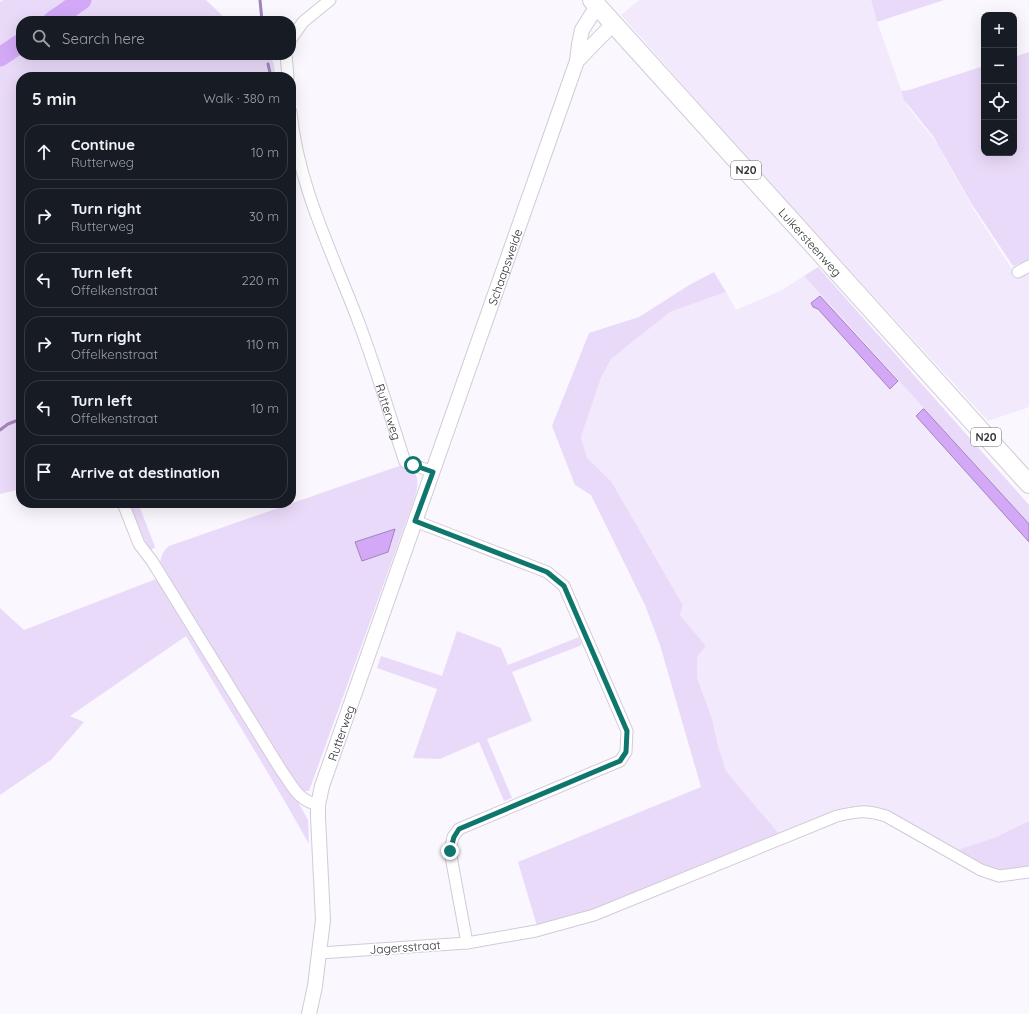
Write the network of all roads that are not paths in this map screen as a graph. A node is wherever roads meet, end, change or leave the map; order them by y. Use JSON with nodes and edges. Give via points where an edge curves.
{"nodes":[{"id":1,"x":330,"y":0,"type":"edge"},
{"id":2,"x":594,"y":3,"type":"edge"},
{"id":3,"x":613,"y":24,"type":"junction"},
{"id":4,"x":296,"y":32,"type":"edge"},
{"id":5,"x":286,"y":60,"type":"edge"},
{"id":6,"x":577,"y":61,"type":"junction"},
{"id":7,"x":288,"y":72,"type":"edge"},
{"id":8,"x":296,"y":144,"type":"edge"},
{"id":9,"x":1029,"y":266,"type":"edge"},
{"id":10,"x":1018,"y":272,"type":"dead end"},
{"id":11,"x":433,"y":472,"type":"junction"},
{"id":12,"x":1029,"y":484,"type":"edge"},
{"id":13,"x":125,"y":508,"type":"edge"},
{"id":14,"x":415,"y":521,"type":"junction"},
{"id":15,"x":318,"y":805,"type":"junction"},
{"id":16,"x":1029,"y":872,"type":"edge"},
{"id":17,"x":467,"y":943,"type":"junction"},
{"id":18,"x":320,"y":953,"type":"junction"},
{"id":19,"x":310,"y":1014,"type":"edge"}],
"edges":[{"from":1,"to":4,"type":"street","via":[[303,22]]},
{"from":2,"to":3,"type":"main road","name":"Luikersteenweg","number":"N20"},
{"from":2,"to":6,"type":"street","name":"Schaapsweide","via":[[582,30]]},
{"from":3,"to":6,"type":"street","name":"Schaapsweide"},
{"from":3,"to":12,"type":"main road","name":"Luikersteenweg","number":"N20"},
{"from":5,"to":7,"type":"street"},
{"from":6,"to":11,"type":"street","name":"Schaapsweide"},
{"from":8,"to":11,"type":"street","name":"Rutterweg","via":[[306,186],[360,324],[405,462]]},
{"from":9,"to":10,"type":"street"},
{"from":11,"to":14,"type":"street","name":"Rutterweg"},
{"from":13,"to":15,"type":"street","via":[[139,544],[281,770],[301,798]]},
{"from":14,"to":15,"type":"street","name":"Rutterweg","via":[[322,786]]},
{"from":14,"to":17,"type":"street","via":[[547,572],[564,586],[627,731],[626,752],[620,761],[459,829],[450,851]]},
{"from":15,"to":18,"type":"street","name":"Rutterweg","via":[[322,920]]},
{"from":16,"to":17,"type":"street","name":"Jagersstraat","via":[[999,876],[981,870],[886,816],[860,811],[838,816],[594,915],[536,931]]},
{"from":17,"to":18,"type":"street","name":"Jagersstraat"},
{"from":18,"to":19,"type":"street","name":"Rutterweg"}]}
